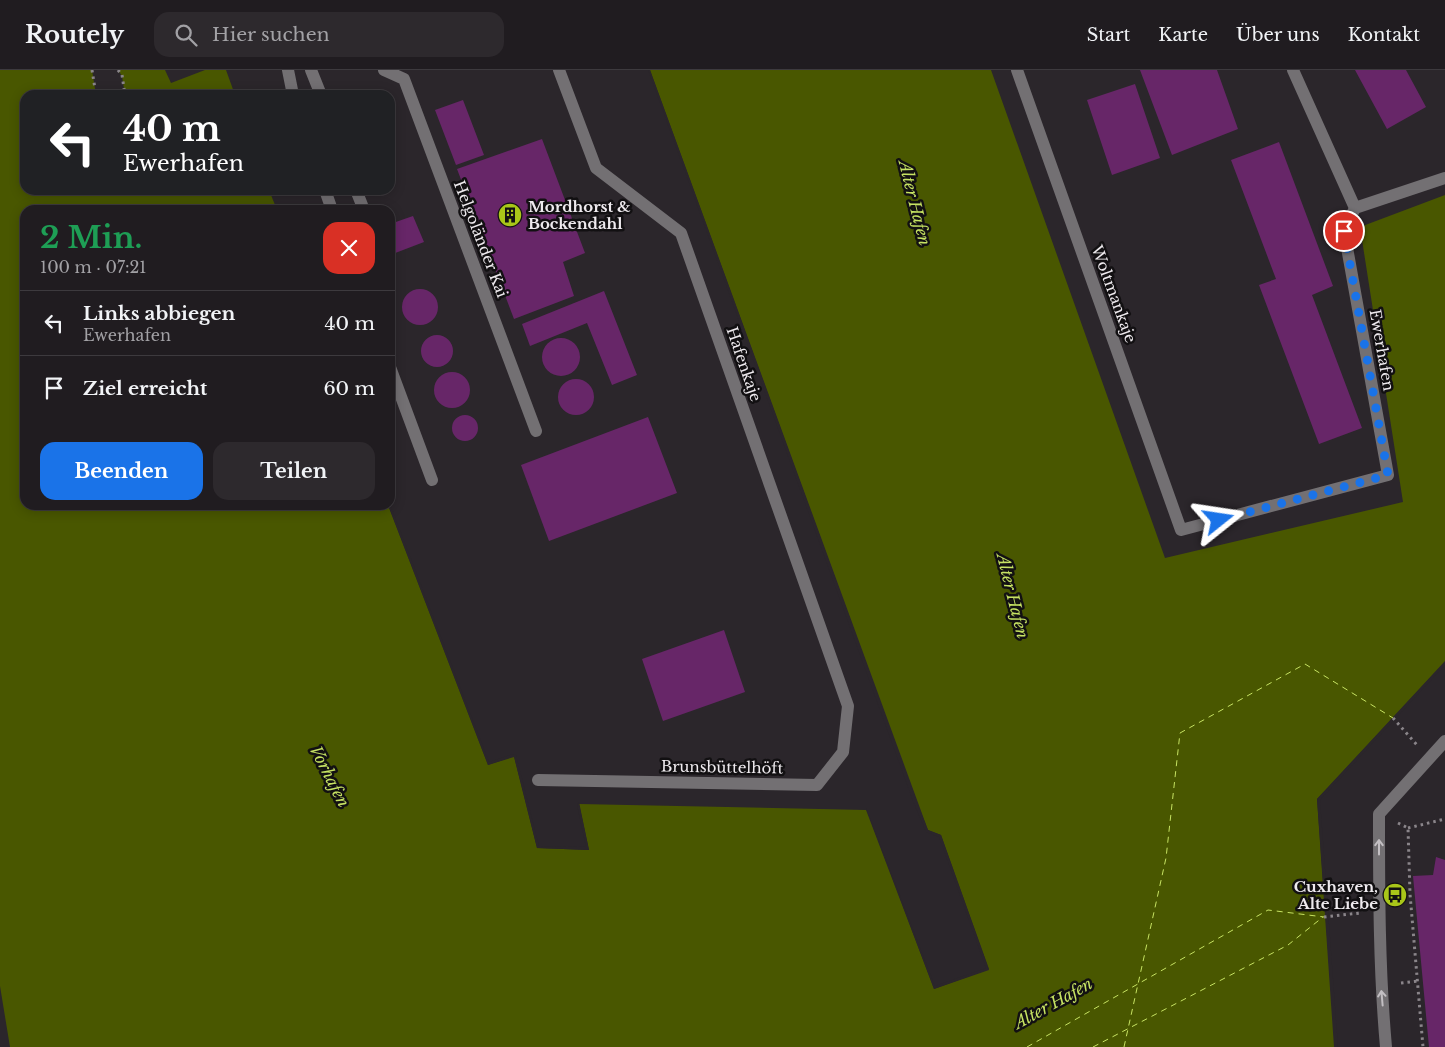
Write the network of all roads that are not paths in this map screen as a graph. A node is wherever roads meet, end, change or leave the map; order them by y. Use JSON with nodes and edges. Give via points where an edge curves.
{"nodes":[{"id":1,"x":288,"y":70,"type":"edge"},
{"id":2,"x":311,"y":70,"type":"edge"},
{"id":3,"x":384,"y":70,"type":"edge"},
{"id":4,"x":559,"y":70,"type":"edge"},
{"id":5,"x":1017,"y":70,"type":"edge"},
{"id":6,"x":1292,"y":70,"type":"edge"},
{"id":7,"x":292,"y":90,"type":"edge"},
{"id":8,"x":319,"y":90,"type":"edge"},
{"id":9,"x":1445,"y":178,"type":"edge"},
{"id":10,"x":358,"y":195,"type":"edge"},
{"id":11,"x":362,"y":205,"type":"dead end"},
{"id":12,"x":1355,"y":208,"type":"junction"},
{"id":13,"x":395,"y":380,"type":"edge"},
{"id":14,"x":536,"y":431,"type":"dead end"},
{"id":15,"x":1388,"y":475,"type":"joint"},
{"id":16,"x":432,"y":480,"type":"dead end"},
{"id":17,"x":848,"y":706,"type":"joint"},
{"id":18,"x":1445,"y":741,"type":"edge"},
{"id":19,"x":538,"y":780,"type":"dead end"},
{"id":20,"x":1386,"y":1047,"type":"edge"}],
"edges":[{"from":1,"to":7,"type":"street"},
{"from":2,"to":8,"type":"street"},
{"from":3,"to":14,"type":"street","name":"Helgoländer Kai","via":[[404,80]]},
{"from":4,"to":17,"type":"street","name":"Hafenkaje","via":[[596,168],[680,233]]},
{"from":5,"to":15,"type":"street","name":"Woltmankaje","via":[[1181,530]]},
{"from":6,"to":12,"type":"street"},
{"from":9,"to":12,"type":"street"},
{"from":10,"to":11,"type":"street"},
{"from":12,"to":15,"type":"street","name":"Ewerhafen","via":[[1344,231]]},
{"from":13,"to":16,"type":"street"},
{"from":17,"to":19,"type":"street","name":"Brunsbüttelhöft","via":[[843,752],[817,785]]},
{"from":20,"to":18,"type":"street","one_way":true,"via":[[1378,910],[1379,814]]}]}
